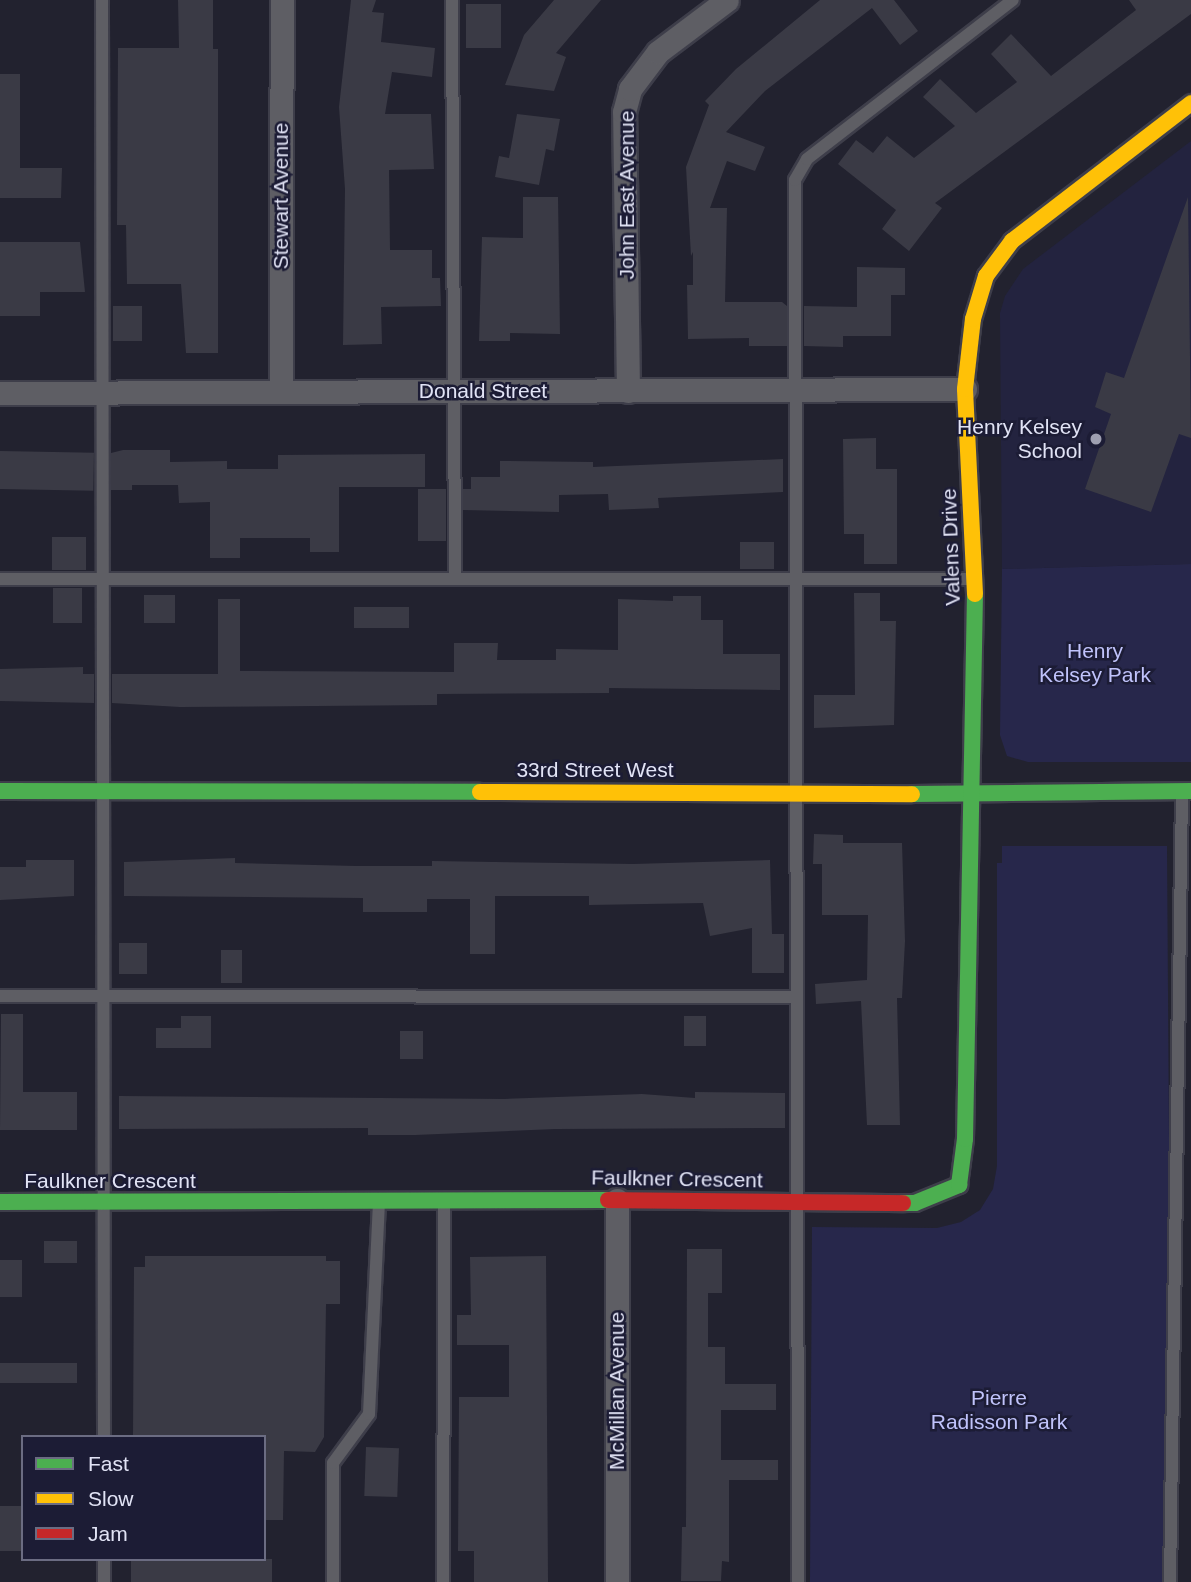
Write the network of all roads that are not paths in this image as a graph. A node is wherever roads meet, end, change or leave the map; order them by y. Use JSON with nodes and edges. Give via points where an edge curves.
{"nodes":[{"id":1,"x":102,"y":0,"type":"edge"},
{"id":2,"x":282,"y":0,"type":"edge"},
{"id":3,"x":452,"y":0,"type":"edge"},
{"id":4,"x":727,"y":0,"type":"edge"},
{"id":5,"x":1013,"y":0,"type":"edge"},
{"id":6,"x":1191,"y":103,"type":"edge"},
{"id":7,"x":799,"y":389,"type":"junction"},
{"id":8,"x":965,"y":389,"type":"junction"},
{"id":9,"x":281,"y":391,"type":"junction"},
{"id":10,"x":453,"y":391,"type":"junction"},
{"id":11,"x":628,"y":391,"type":"junction"},
{"id":12,"x":100,"y":392,"type":"junction"},
{"id":13,"x":0,"y":393,"type":"edge"},
{"id":14,"x":0,"y":579,"type":"edge"},
{"id":15,"x":105,"y":579,"type":"junction"},
{"id":16,"x":455,"y":579,"type":"junction"},
{"id":17,"x":799,"y":579,"type":"junction"},
{"id":18,"x":975,"y":579,"type":"junction"},
{"id":19,"x":798,"y":790,"type":"junction"},
{"id":20,"x":0,"y":791,"type":"edge"},
{"id":21,"x":1186,"y":791,"type":"edge"},
{"id":22,"x":105,"y":792,"type":"junction"},
{"id":23,"x":972,"y":794,"type":"junction"},
{"id":24,"x":0,"y":996,"type":"edge"},
{"id":25,"x":105,"y":996,"type":"junction"},
{"id":26,"x":797,"y":998,"type":"junction"},
{"id":27,"x":444,"y":1199,"type":"junction"},
{"id":28,"x":379,"y":1200,"type":"junction"},
{"id":29,"x":617,"y":1200,"type":"junction"},
{"id":30,"x":0,"y":1202,"type":"edge"},
{"id":31,"x":104,"y":1202,"type":"junction"},
{"id":32,"x":799,"y":1202,"type":"junction"},
{"id":33,"x":104,"y":1435,"type":"edge"},
{"id":34,"x":104,"y":1561,"type":"edge"},
{"id":35,"x":104,"y":1582,"type":"edge"},
{"id":36,"x":333,"y":1582,"type":"edge"},
{"id":37,"x":443,"y":1582,"type":"edge"},
{"id":38,"x":617,"y":1582,"type":"edge"},
{"id":39,"x":798,"y":1582,"type":"edge"},
{"id":40,"x":1170,"y":1582,"type":"edge"}],
"edges":[{"from":1,"to":12,"type":"lane"},
{"from":2,"to":9,"type":"street","name":"Stewart Avenue"},
{"from":3,"to":10,"type":"lane"},
{"from":4,"to":11,"type":"street","name":"John East Avenue","via":[[658,52],[630,89],[624,112]]},
{"from":5,"to":7,"type":"lane","via":[[800,168],[794,191]]},
{"from":6,"to":8,"type":"street","name":"Valens Drive","via":[[1012,241],[997,258],[976,308]]},
{"from":7,"to":8,"type":"street","name":"Donald Street"},
{"from":7,"to":11,"type":"street","name":"Donald Street"},
{"from":7,"to":17,"type":"lane"},
{"from":8,"to":18,"type":"street","name":"Valens Drive"},
{"from":9,"to":10,"type":"street","name":"Donald Street"},
{"from":9,"to":12,"type":"street","name":"Donald Street"},
{"from":10,"to":11,"type":"street","name":"Donald Street"},
{"from":10,"to":16,"type":"lane"},
{"from":12,"to":13,"type":"street","name":"Donald Street"},
{"from":12,"to":15,"type":"lane"},
{"from":14,"to":15,"type":"lane"},
{"from":15,"to":16,"type":"lane"},
{"from":15,"to":22,"type":"lane"},
{"from":16,"to":17,"type":"lane"},
{"from":17,"to":18,"type":"lane"},
{"from":17,"to":19,"type":"lane"},
{"from":18,"to":23,"type":"street","name":"Valens Drive"},
{"from":19,"to":22,"type":"street","name":"33rd Street West"},
{"from":19,"to":23,"type":"street","name":"33rd Street West"},
{"from":19,"to":26,"type":"lane"},
{"from":20,"to":22,"type":"street","name":"33rd Street West"},
{"from":21,"to":23,"type":"street","name":"33rd Street West"},
{"from":21,"to":40,"type":"lane"},
{"from":22,"to":25,"type":"lane"},
{"from":23,"to":32,"type":"street","name":"Faulkner Crescent","via":[[965,1139],[959,1185],[915,1203]]},
{"from":24,"to":25,"type":"lane"},
{"from":25,"to":26,"type":"lane"},
{"from":25,"to":31,"type":"lane"},
{"from":26,"to":32,"type":"lane"},
{"from":27,"to":28,"type":"street","name":"Faulkner Crescent"},
{"from":27,"to":29,"type":"street","name":"Faulkner Crescent"},
{"from":27,"to":37,"type":"lane"},
{"from":28,"to":31,"type":"street","name":"Faulkner Crescent"},
{"from":28,"to":36,"type":"lane","via":[[369,1414],[333,1463]]},
{"from":29,"to":32,"type":"street","name":"Faulkner Crescent"},
{"from":29,"to":38,"type":"street","name":"McMillan Avenue"},
{"from":30,"to":31,"type":"street","name":"Faulkner Crescent"},
{"from":31,"to":33,"type":"lane"},
{"from":32,"to":39,"type":"lane"},
{"from":34,"to":35,"type":"lane"}]}
